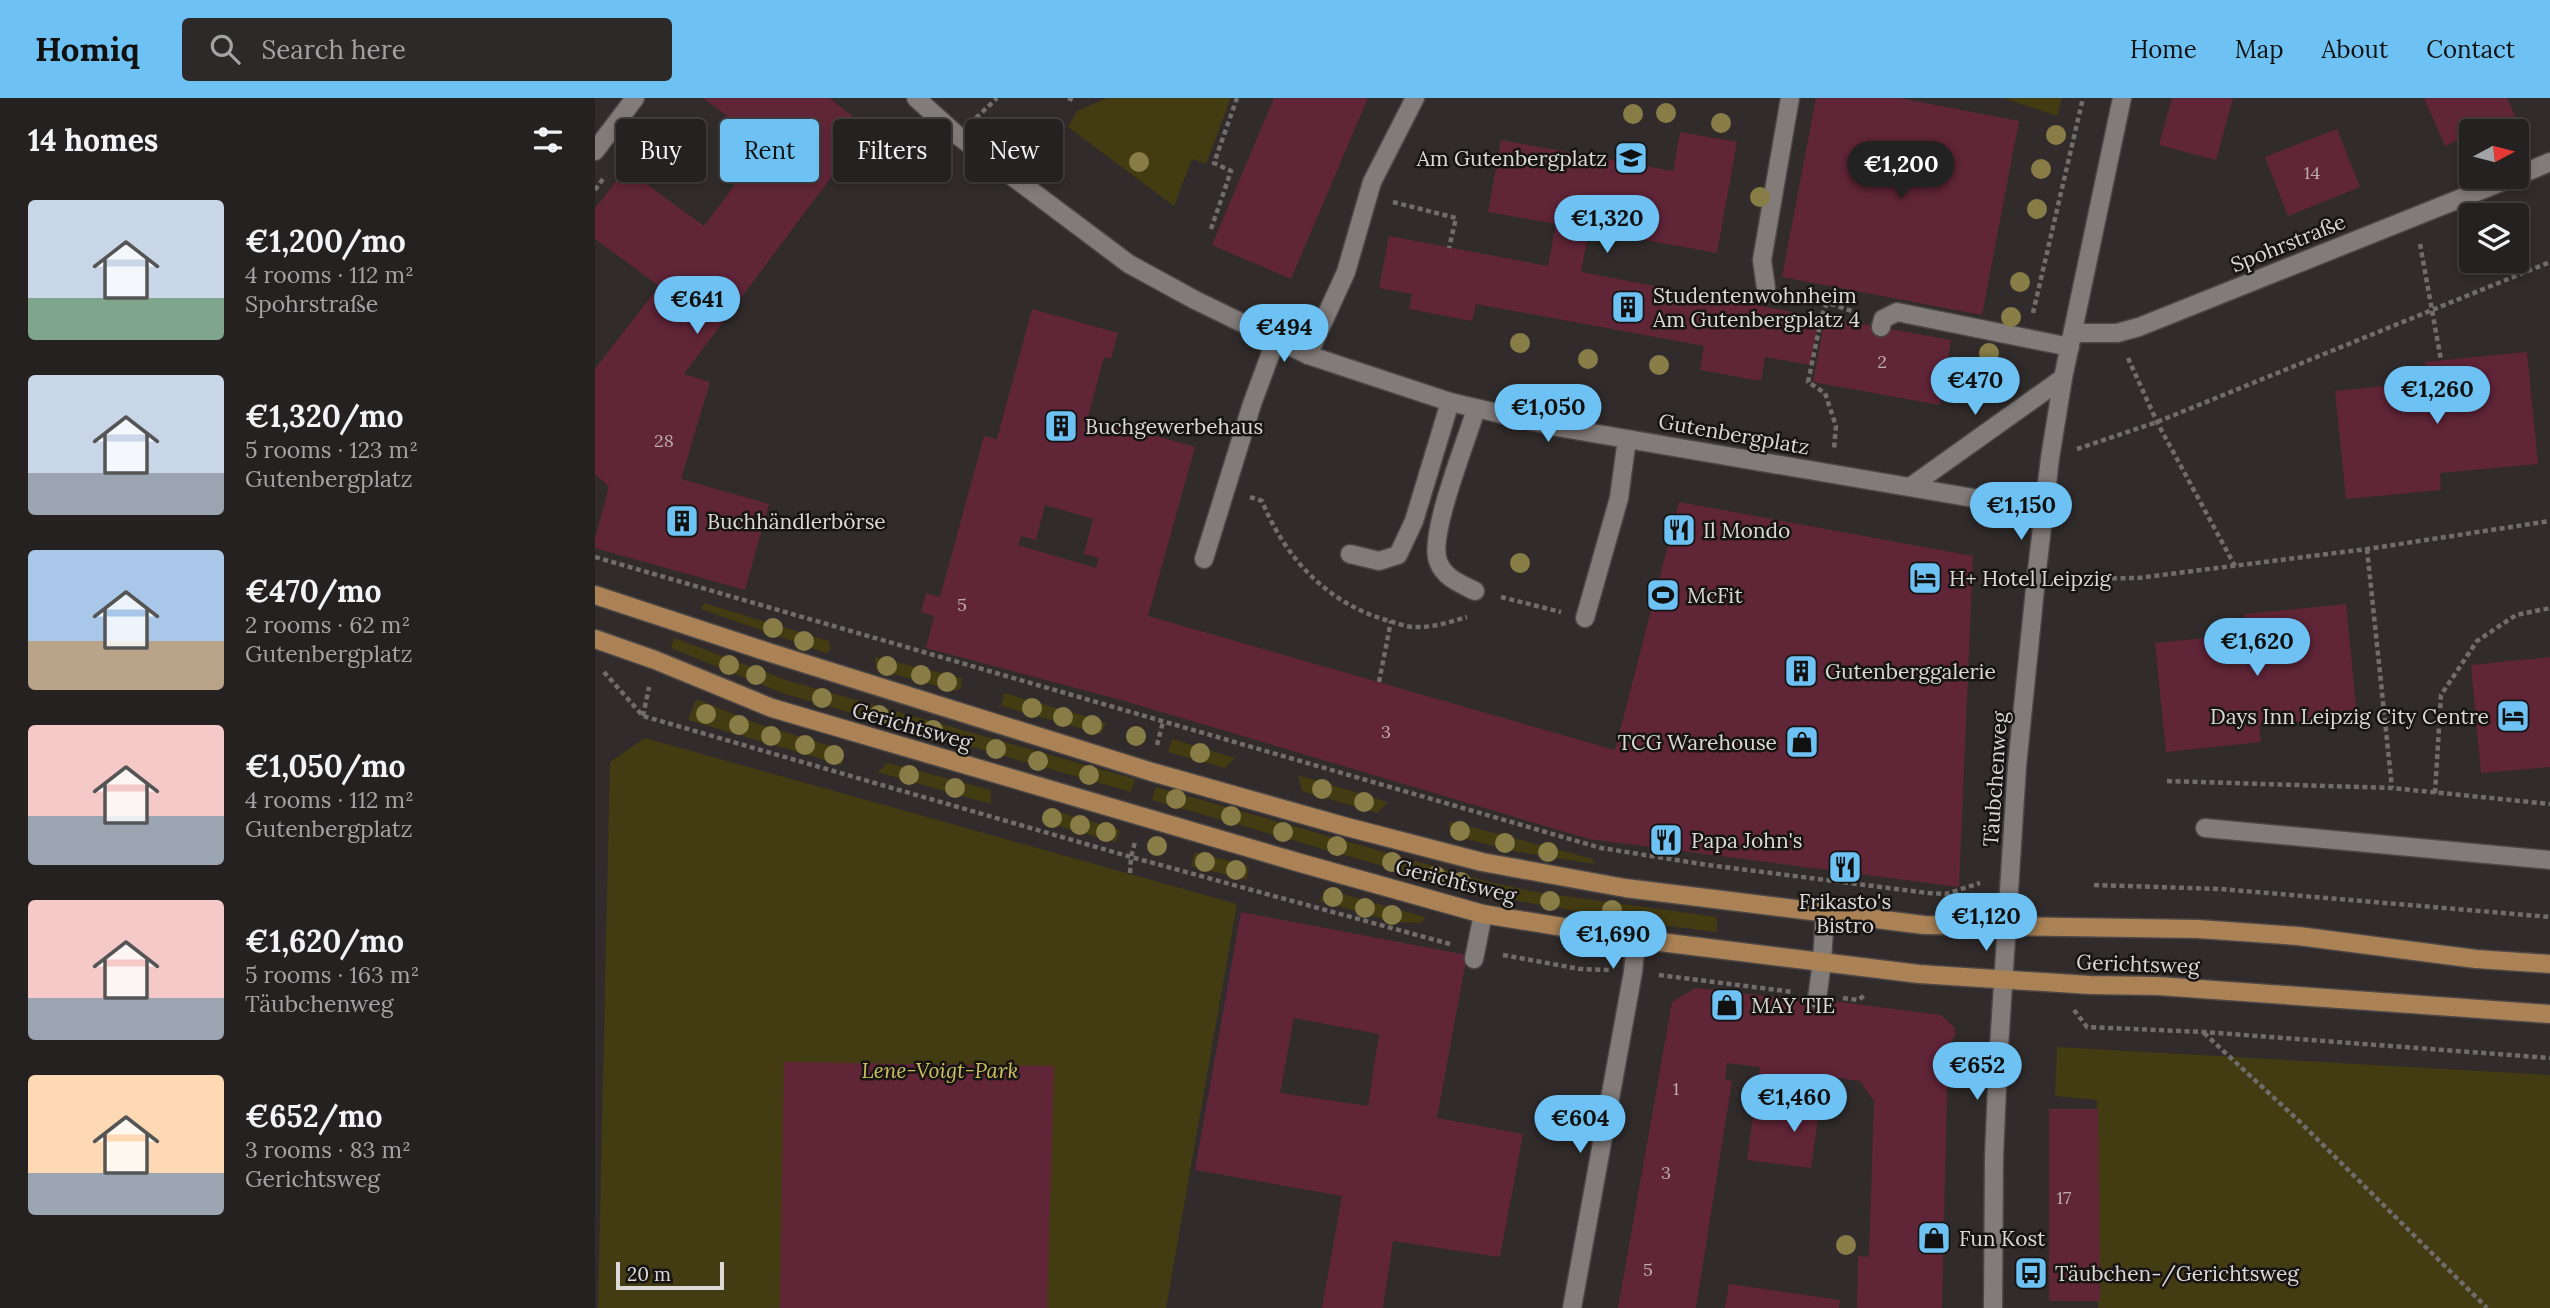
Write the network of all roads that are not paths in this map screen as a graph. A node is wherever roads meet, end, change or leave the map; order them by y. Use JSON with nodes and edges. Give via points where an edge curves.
{"nodes":[{"id":1,"x":635,"y":98,"type":"edge"},
{"id":2,"x":916,"y":98,"type":"edge"},
{"id":3,"x":1415,"y":98,"type":"edge"},
{"id":4,"x":1790,"y":98,"type":"edge"},
{"id":5,"x":2122,"y":98,"type":"edge"},
{"id":6,"x":595,"y":151,"type":"edge"},
{"id":7,"x":2550,"y":162,"type":"edge"},
{"id":8,"x":2529,"y":170,"type":"edge"},
{"id":9,"x":2483,"y":189,"type":"edge"},
{"id":10,"x":1766,"y":288,"type":"road end"},
{"id":11,"x":1882,"y":323,"type":"road end"},
{"id":12,"x":1276,"y":339,"type":"junction"},
{"id":13,"x":2072,"y":340,"type":"junction"},
{"id":14,"x":1308,"y":355,"type":"junction"},
{"id":15,"x":2063,"y":378,"type":"junction"},
{"id":16,"x":1450,"y":402,"type":"junction"},
{"id":17,"x":1476,"y":409,"type":"junction"},
{"id":18,"x":1627,"y":439,"type":"junction"},
{"id":19,"x":1910,"y":487,"type":"junction"},
{"id":20,"x":2044,"y":510,"type":"junction"},
{"id":21,"x":1350,"y":554,"type":"dead end"},
{"id":22,"x":1204,"y":559,"type":"dead end"},
{"id":23,"x":1475,"y":591,"type":"dead end"},
{"id":24,"x":595,"y":595,"type":"edge"},
{"id":25,"x":1585,"y":618,"type":"dead end"},
{"id":26,"x":595,"y":639,"type":"edge"},
{"id":27,"x":2205,"y":828,"type":"dead end"},
{"id":28,"x":2550,"y":860,"type":"edge"},
{"id":29,"x":1825,"y":913,"type":"junction"},
{"id":30,"x":1483,"y":914,"type":"junction"},
{"id":31,"x":2007,"y":927,"type":"junction"},
{"id":32,"x":1636,"y":939,"type":"junction"},
{"id":33,"x":1474,"y":959,"type":"dead end"},
{"id":34,"x":1822,"y":962,"type":"junction"},
{"id":35,"x":2550,"y":964,"type":"edge"},
{"id":36,"x":2004,"y":981,"type":"junction"},
{"id":37,"x":1817,"y":999,"type":"dead end"},
{"id":38,"x":2550,"y":1014,"type":"edge"},
{"id":39,"x":1572,"y":1308,"type":"edge"},
{"id":40,"x":1993,"y":1308,"type":"edge"}],
"edges":[{"from":1,"to":6,"type":"street"},
{"from":2,"to":12,"type":"street","name":"Gutenbergplatz","via":[[957,135],[1129,264]]},
{"from":3,"to":14,"type":"street","via":[[1372,182],[1346,272]]},
{"from":4,"to":10,"type":"street","via":[[1762,260]]},
{"from":5,"to":13,"type":"street","name":"Täubchenweg"},
{"from":7,"to":8,"type":"street","name":"Spohrstraße"},
{"from":9,"to":13,"type":"street","name":"Spohrstraße","via":[[2139,327]]},
{"from":11,"to":13,"type":"street","name":"Spohrstraße","via":[[1897,312],[2027,338]]},
{"from":12,"to":14,"type":"street","name":"Gutenbergplatz"},
{"from":12,"to":22,"type":"street"},
{"from":13,"to":15,"type":"street","name":"Täubchenweg"},
{"from":14,"to":16,"type":"street","name":"Gutenbergplatz"},
{"from":15,"to":19,"type":"street"},
{"from":15,"to":20,"type":"street","name":"Täubchenweg"},
{"from":16,"to":17,"type":"street","name":"Gutenbergplatz"},
{"from":16,"to":21,"type":"street","via":[[1414,521],[1398,555],[1379,561]]},
{"from":17,"to":18,"type":"street","name":"Gutenbergplatz"},
{"from":17,"to":23,"type":"street","via":[[1438,531],[1438,561],[1449,578]]},
{"from":18,"to":19,"type":"street","name":"Gutenbergplatz"},
{"from":18,"to":25,"type":"street","via":[[1619,499]]},
{"from":19,"to":20,"type":"street","name":"Gutenbergplatz"},
{"from":20,"to":31,"type":"street","name":"Täubchenweg","via":[[2017,766]]},
{"from":24,"to":29,"type":"main road","name":"Gerichtsweg","via":[[1152,772],[1482,862],[1625,888]]},
{"from":26,"to":30,"type":"main road","name":"Gerichtsweg","via":[[772,708]]},
{"from":27,"to":28,"type":"street"},
{"from":29,"to":31,"type":"main road","name":"Gerichtsweg","via":[[1924,925]]},
{"from":29,"to":34,"type":"street"},
{"from":30,"to":32,"type":"main road","name":"Gerichtsweg"},
{"from":30,"to":33,"type":"street"},
{"from":31,"to":35,"type":"main road","name":"Gerichtsweg","via":[[2198,929]]},
{"from":31,"to":36,"type":"street","name":"Täubchenweg"},
{"from":32,"to":34,"type":"main road","name":"Gerichtsweg"},
{"from":32,"to":39,"type":"street"},
{"from":34,"to":36,"type":"main road","name":"Gerichtsweg"},
{"from":34,"to":37,"type":"street"},
{"from":36,"to":38,"type":"main road","name":"Gerichtsweg","via":[[2158,986]]},
{"from":36,"to":40,"type":"street","name":"Täubchenweg","via":[[1994,1157]]}]}
